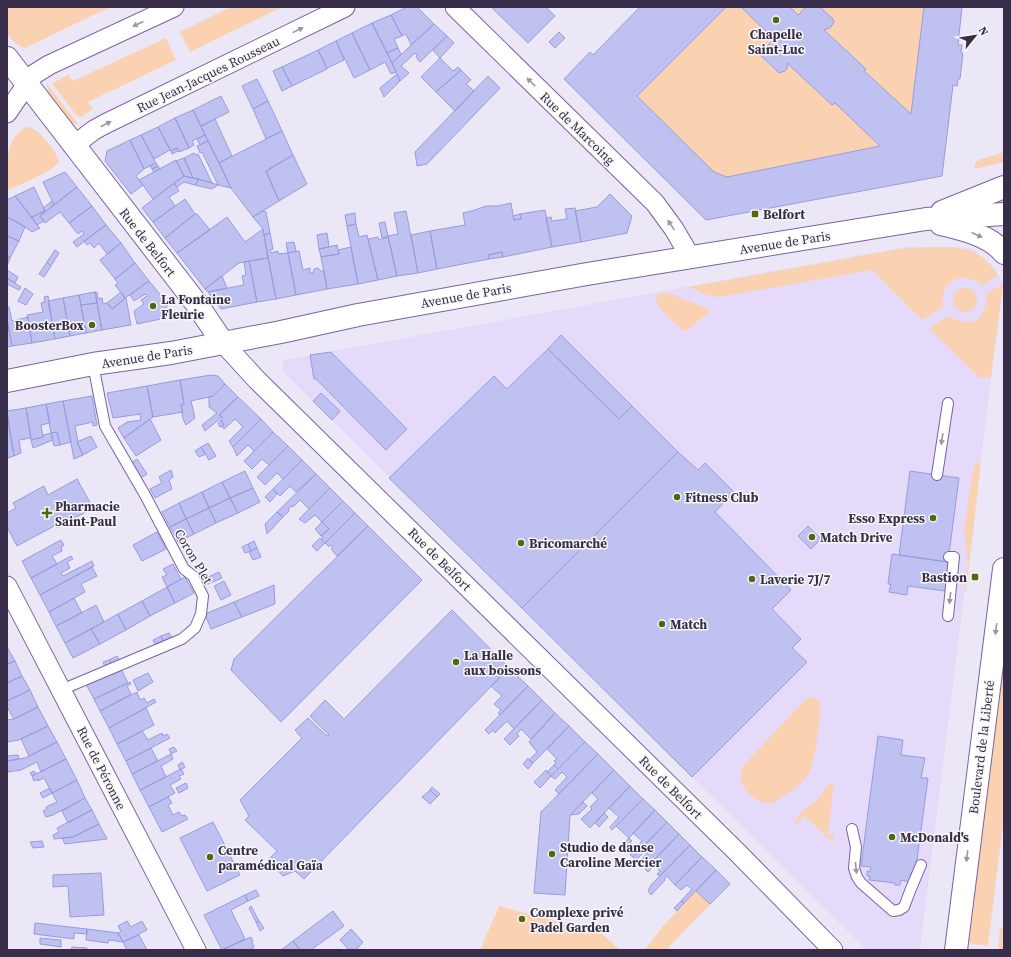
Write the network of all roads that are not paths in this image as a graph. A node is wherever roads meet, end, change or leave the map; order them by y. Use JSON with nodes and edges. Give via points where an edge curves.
{"nodes":[{"id":1,"x":174,"y":7,"type":"edge"},
{"id":2,"x":345,"y":7,"type":"edge"},
{"id":3,"x":454,"y":7,"type":"edge"},
{"id":4,"x":7,"y":58,"type":"edge"},
{"id":5,"x":27,"y":85,"type":"junction"},
{"id":6,"x":7,"y":113,"type":"edge"},
{"id":7,"x":73,"y":146,"type":"junction"},
{"id":8,"x":1004,"y":188,"type":"edge"},
{"id":9,"x":1004,"y":214,"type":"edge"},
{"id":10,"x":926,"y":220,"type":"junction"},
{"id":11,"x":1004,"y":253,"type":"edge"},
{"id":12,"x":691,"y":258,"type":"junction"},
{"id":13,"x":223,"y":343,"type":"junction"},
{"id":14,"x":93,"y":364,"type":"junction"},
{"id":15,"x":7,"y":381,"type":"edge"},
{"id":16,"x":948,"y":403,"type":"dead end"},
{"id":17,"x":937,"y":475,"type":"dead end"},
{"id":18,"x":949,"y":556,"type":"dead end"},
{"id":19,"x":1004,"y":569,"type":"edge"},
{"id":20,"x":7,"y":586,"type":"edge"},
{"id":21,"x":948,"y":616,"type":"dead end"},
{"id":22,"x":61,"y":690,"type":"junction"},
{"id":23,"x":852,"y":829,"type":"dead end"},
{"id":24,"x":921,"y":865,"type":"dead end"},
{"id":25,"x":196,"y":950,"type":"edge"},
{"id":26,"x":833,"y":950,"type":"edge"},
{"id":27,"x":956,"y":950,"type":"edge"}],
"edges":[{"from":1,"to":5,"type":"street","one_way":true,"via":[[49,65],[33,75]]},
{"from":7,"to":2,"type":"street","name":"Rue Jean-Jacques Rousseau","one_way":true,"via":[[105,124]]},
{"from":12,"to":3,"type":"street","name":"Rue de Marcoing","one_way":true,"via":[[655,203]]},
{"from":4,"to":5,"type":"main road","name":"Rue de Belfort"},
{"from":5,"to":6,"type":"street"},
{"from":5,"to":7,"type":"main road","name":"Rue de Belfort"},
{"from":7,"to":13,"type":"main road","name":"Rue de Belfort","via":[[196,303]]},
{"from":8,"to":10,"type":"main road","name":"Avenue de Paris"},
{"from":9,"to":10,"type":"main road","name":"Avenue de Paris"},
{"from":10,"to":11,"type":"main road","name":"Avenue de Paris","one_way":true,"via":[[972,232]]},
{"from":10,"to":12,"type":"main road","name":"Avenue de Paris"},
{"from":12,"to":13,"type":"main road","name":"Avenue de Paris","via":[[456,297]]},
{"from":13,"to":14,"type":"main road","name":"Avenue de Paris"},
{"from":13,"to":26,"type":"street","name":"Rue de Belfort","via":[[257,380],[737,852]]},
{"from":14,"to":15,"type":"main road","name":"Avenue de Paris"},
{"from":14,"to":22,"type":"lane","name":"Coron Plet","via":[[104,426],[145,495],[184,569],[193,576],[203,596],[201,614],[195,628],[182,639]]},
{"from":16,"to":17,"type":"lane","one_way":true},
{"from":18,"to":21,"type":"lane","one_way":true,"via":[[954,557]]},
{"from":19,"to":27,"type":"main road","name":"Boulevard de la Liberté","one_way":true},
{"from":20,"to":22,"type":"street","name":"Rue de Péronne"},
{"from":22,"to":25,"type":"street","name":"Rue de Péronne"},
{"from":23,"to":24,"type":"lane","one_way":true,"via":[[856,847],[854,868],[857,877],[861,884],[893,911],[904,907]]}]}
